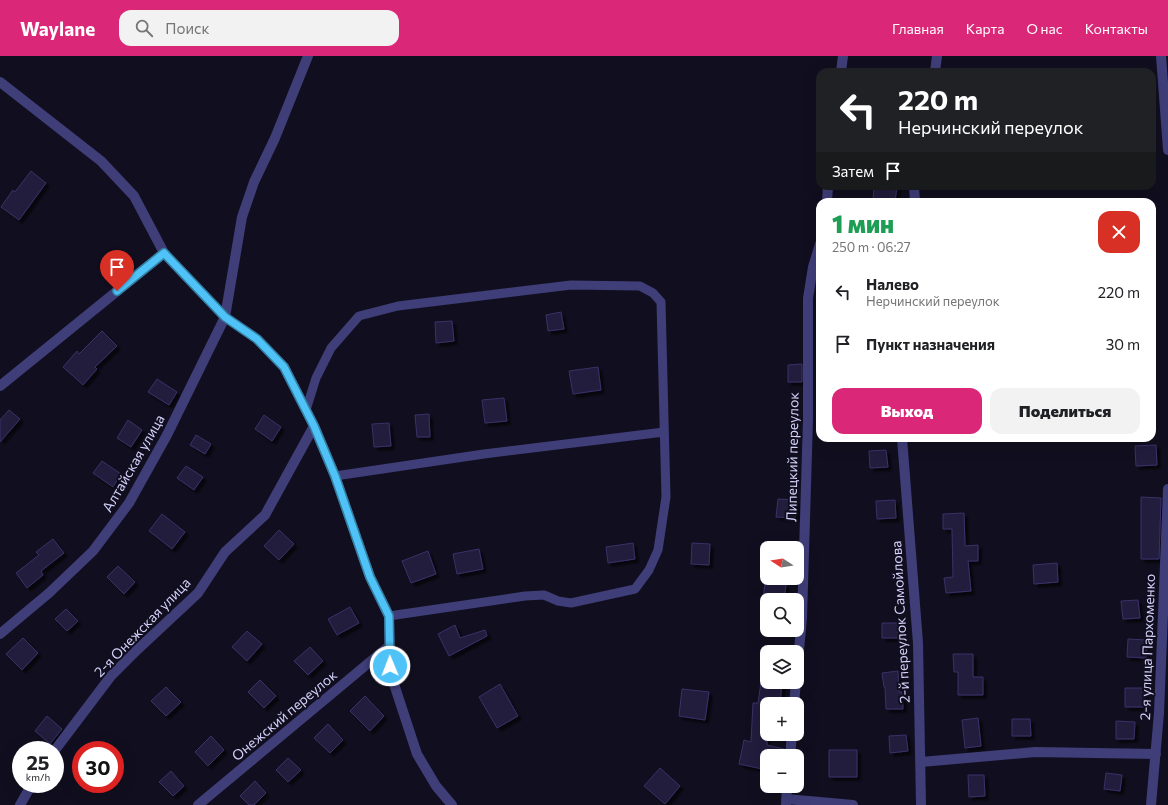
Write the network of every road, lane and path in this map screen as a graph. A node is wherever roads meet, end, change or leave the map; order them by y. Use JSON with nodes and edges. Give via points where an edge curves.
{"nodes":[{"id":1,"x":308,"y":56,"type":"edge"},
{"id":2,"x":843,"y":56,"type":"edge"},
{"id":3,"x":937,"y":56,"type":"edge"},
{"id":4,"x":1161,"y":56,"type":"edge"},
{"id":5,"x":842,"y":68,"type":"edge"},
{"id":6,"x":936,"y":68,"type":"edge"},
{"id":7,"x":0,"y":82,"type":"edge"},
{"id":8,"x":1168,"y":150,"type":"edge"},
{"id":9,"x":164,"y":253,"type":"junction"},
{"id":10,"x":816,"y":257,"type":"edge"},
{"id":11,"x":225,"y":317,"type":"junction"},
{"id":12,"x":0,"y":386,"type":"edge"},
{"id":13,"x":306,"y":410,"type":"junction"},
{"id":14,"x":314,"y":426,"type":"junction"},
{"id":15,"x":664,"y":432,"type":"junction"},
{"id":16,"x":902,"y":442,"type":"edge"},
{"id":17,"x":335,"y":476,"type":"junction"},
{"id":18,"x":1168,"y":489,"type":"edge"},
{"id":19,"x":389,"y":616,"type":"junction"},
{"id":20,"x":0,"y":634,"type":"edge"},
{"id":21,"x":799,"y":645,"type":"edge"},
{"id":22,"x":389,"y":646,"type":"junction"},
{"id":23,"x":1163,"y":714,"type":"edge"},
{"id":24,"x":62,"y":741,"type":"edge"},
{"id":25,"x":1156,"y":754,"type":"junction"},
{"id":26,"x":920,"y":762,"type":"junction"},
{"id":27,"x":27,"y":793,"type":"edge"},
{"id":28,"x":786,"y":802,"type":"edge"},
{"id":29,"x":20,"y":805,"type":"edge"},
{"id":30,"x":198,"y":805,"type":"edge"},
{"id":31,"x":452,"y":805,"type":"edge"},
{"id":32,"x":853,"y":805,"type":"edge"},
{"id":33,"x":921,"y":805,"type":"edge"},
{"id":34,"x":1152,"y":805,"type":"edge"}],
"edges":[{"from":1,"to":11,"type":"street","name":"Алтайская улица","via":[[254,182],[242,217]]},
{"from":2,"to":5,"type":"street"},
{"from":3,"to":6,"type":"street"},
{"from":4,"to":8,"type":"street"},
{"from":7,"to":9,"type":"street","via":[[101,161],[134,196]]},
{"from":9,"to":11,"type":"street"},
{"from":9,"to":12,"type":"street"},
{"from":10,"to":21,"type":"street","name":"Липецкий переулок","via":[[808,298],[808,419]]},
{"from":11,"to":13,"type":"street","via":[[257,339],[284,367]]},
{"from":11,"to":20,"type":"street","name":"Алтайская улица","via":[[167,435],[129,503],[93,551],[49,593]]},
{"from":13,"to":14,"type":"street"},
{"from":13,"to":15,"type":"lane","via":[[316,378],[331,348],[359,316],[398,306],[571,286],[640,286],[653,293],[661,302]]},
{"from":14,"to":17,"type":"street"},
{"from":14,"to":24,"type":"street","name":"2-я Онежская улица","via":[[265,515],[225,552],[198,593],[112,676]]},
{"from":15,"to":17,"type":"lane","via":[[484,454]]},
{"from":15,"to":19,"type":"lane","via":[[666,497],[658,550],[649,570],[635,588],[571,603],[544,595],[525,596]]},
{"from":16,"to":26,"type":"street","name":"2-й переулок Самойлова","via":[[918,644]]},
{"from":17,"to":19,"type":"street","via":[[370,577]]},
{"from":18,"to":23,"type":"street","name":"2-я улица Пархоменко"},
{"from":19,"to":22,"type":"street"},
{"from":22,"to":30,"type":"street","name":"Онежский переулок"},
{"from":22,"to":31,"type":"street","via":[[393,681],[417,754],[436,786]]},
{"from":23,"to":25,"type":"street","name":"2-я улица Пархоменко"},
{"from":25,"to":26,"type":"street","via":[[1035,752]]},
{"from":25,"to":34,"type":"street","name":"2-я улица Пархоменко"},
{"from":26,"to":33,"type":"street","name":"2-й переулок Самойлова"},
{"from":27,"to":29,"type":"street"},
{"from":28,"to":32,"type":"street"}]}
